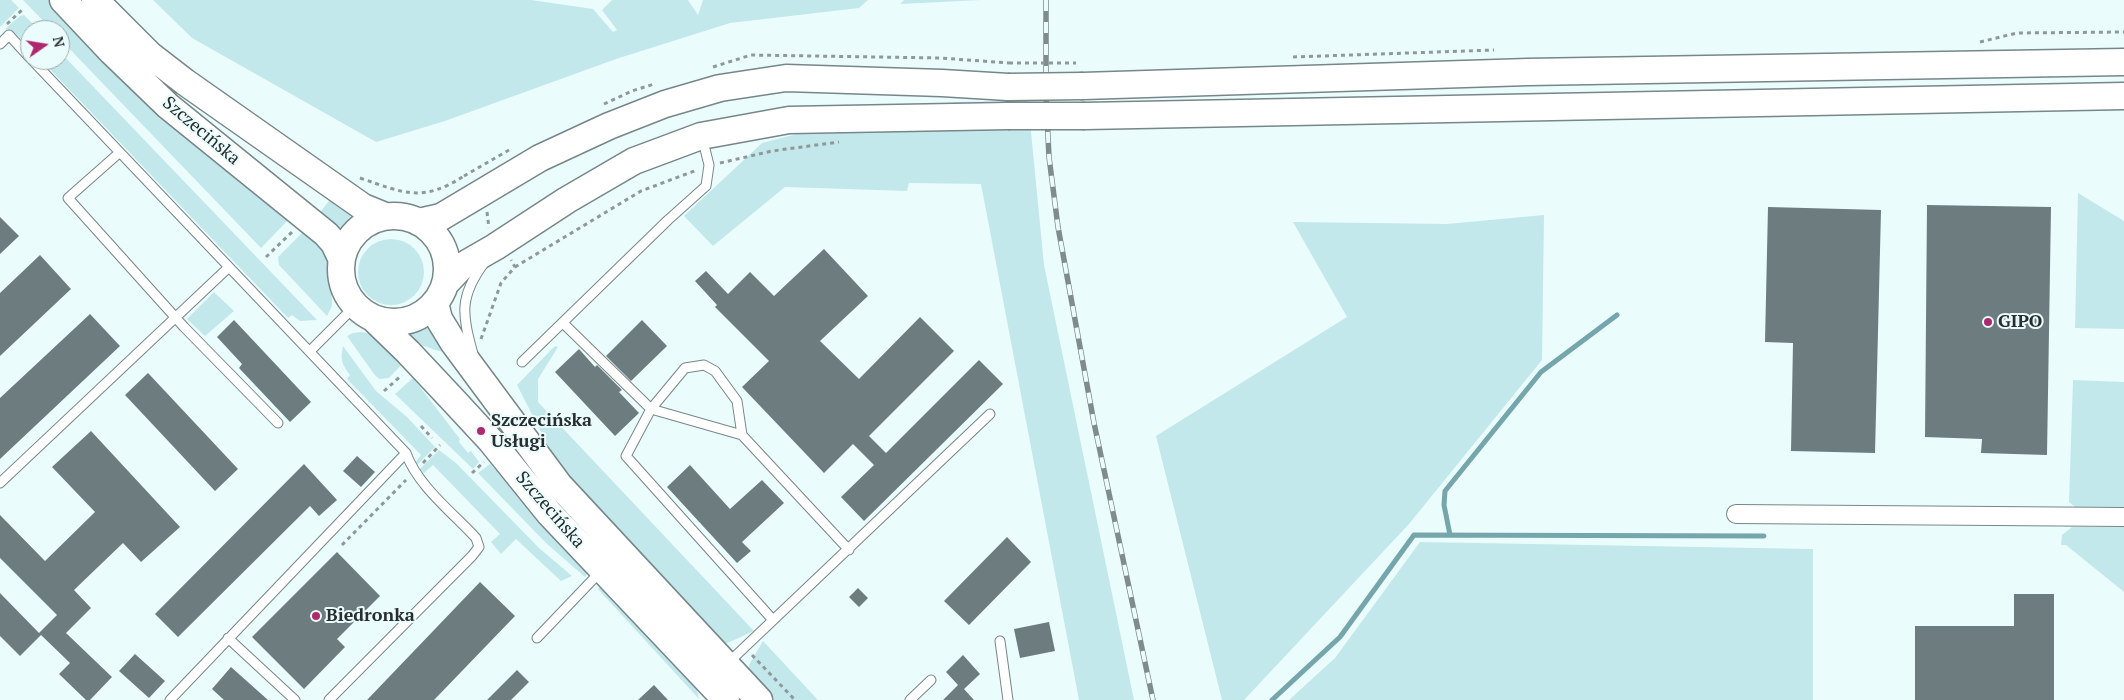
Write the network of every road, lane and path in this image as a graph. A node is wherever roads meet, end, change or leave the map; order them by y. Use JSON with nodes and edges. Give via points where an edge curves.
{"nodes":[{"id":1,"x":63,"y":0,"type":"edge"},
{"id":2,"x":95,"y":0,"type":"edge"},
{"id":3,"x":24,"y":8,"type":"dead end"},
{"id":4,"x":9,"y":35,"type":"junction"},
{"id":5,"x":0,"y":44,"type":"edge"},
{"id":6,"x":20,"y":47,"type":"edge"},
{"id":7,"x":2124,"y":62,"type":"edge"},
{"id":8,"x":41,"y":70,"type":"edge"},
{"id":9,"x":1008,"y":75,"type":"junction"},
{"id":10,"x":1083,"y":75,"type":"junction"},
{"id":11,"x":2124,"y":96,"type":"edge"},
{"id":12,"x":701,"y":136,"type":"junction"},
{"id":13,"x":845,"y":141,"type":"dead end"},
{"id":14,"x":119,"y":153,"type":"junction"},
{"id":15,"x":709,"y":165,"type":"junction"},
{"id":16,"x":358,"y":177,"type":"dead end"},
{"id":17,"x":477,"y":194,"type":"junction"},
{"id":18,"x":385,"y":216,"type":"junction"},
{"id":19,"x":306,"y":218,"type":"junction"},
{"id":20,"x":419,"y":222,"type":"junction"},
{"id":21,"x":497,"y":246,"type":"junction"},
{"id":22,"x":266,"y":258,"type":"dead end"},
{"id":23,"x":341,"y":258,"type":"junction"},
{"id":24,"x":515,"y":267,"type":"junction"},
{"id":25,"x":229,"y":268,"type":"junction"},
{"id":26,"x":440,"y":294,"type":"junction"},
{"id":27,"x":365,"y":313,"type":"junction"},
{"id":28,"x":175,"y":317,"type":"junction"},
{"id":29,"x":563,"y":323,"type":"junction"},
{"id":30,"x":481,"y":340,"type":"junction"},
{"id":31,"x":471,"y":347,"type":"junction"},
{"id":32,"x":485,"y":347,"type":"dead end"},
{"id":33,"x":310,"y":351,"type":"junction"},
{"id":34,"x":417,"y":361,"type":"junction"},
{"id":35,"x":522,"y":362,"type":"dead end"},
{"id":36,"x":481,"y":380,"type":"junction"},
{"id":37,"x":384,"y":391,"type":"dead end"},
{"id":38,"x":651,"y":409,"type":"junction"},
{"id":39,"x":990,"y":414,"type":"dead end"},
{"id":40,"x":278,"y":423,"type":"dead end"},
{"id":41,"x":421,"y":426,"type":"dead end"},
{"id":42,"x":742,"y":435,"type":"junction"},
{"id":43,"x":432,"y":438,"type":"dead end"},
{"id":44,"x":440,"y":445,"type":"dead end"},
{"id":45,"x":406,"y":453,"type":"junction"},
{"id":46,"x":415,"y":472,"type":"junction"},
{"id":47,"x":0,"y":483,"type":"edge"},
{"id":48,"x":1736,"y":514,"type":"dead end"},
{"id":49,"x":2124,"y":517,"type":"edge"},
{"id":50,"x":342,"y":545,"type":"dead end"},
{"id":51,"x":849,"y":550,"type":"junction"},
{"id":52,"x":603,"y":569,"type":"junction"},
{"id":53,"x":773,"y":620,"type":"junction"},
{"id":54,"x":228,"y":638,"type":"junction"},
{"id":55,"x":537,"y":638,"type":"dead end"},
{"id":56,"x":1000,"y":641,"type":"dead end"},
{"id":57,"x":745,"y":647,"type":"junction"},
{"id":58,"x":726,"y":665,"type":"junction"},
{"id":59,"x":932,"y":680,"type":"dead end"},
{"id":60,"x":170,"y":700,"type":"edge"},
{"id":61,"x":295,"y":700,"type":"edge"},
{"id":62,"x":329,"y":700,"type":"edge"},
{"id":63,"x":726,"y":700,"type":"edge"},
{"id":64,"x":759,"y":700,"type":"edge"},
{"id":65,"x":795,"y":700,"type":"edge"},
{"id":66,"x":910,"y":700,"type":"edge"},
{"id":67,"x":1008,"y":700,"type":"edge"}],
"edges":[{"from":1,"to":19,"type":"main road","name":"Szczecińska","via":[[168,106]]},
{"from":2,"to":18,"type":"main road","name":"Szczecińska","via":[[150,56],[184,82],[363,207]]},
{"from":3,"to":4,"type":"path","via":[[2,28]]},
{"from":4,"to":5,"type":"lane"},
{"from":4,"to":6,"type":"lane"},
{"from":7,"to":10,"type":"main road"},
{"from":8,"to":14,"type":"lane"},
{"from":9,"to":10,"type":"main road","bridge":true},
{"from":9,"to":10,"type":"path","bridge":true},
{"from":9,"to":17,"type":"main road","via":[[942,83],[786,78],[720,88],[665,104],[609,126],[540,158]]},
{"from":11,"to":12,"type":"main road","bridge":true,"via":[[789,120]]},
{"from":12,"to":15,"type":"lane"},
{"from":12,"to":21,"type":"main road","via":[[634,161]]},
{"from":13,"to":15,"type":"path","via":[[772,151]]},
{"from":14,"to":25,"type":"lane"},
{"from":14,"to":28,"type":"lane","via":[[68,198]]},
{"from":15,"to":24,"type":"path","via":[[641,191]]},
{"from":15,"to":29,"type":"lane","via":[[706,186]]},
{"from":16,"to":17,"type":"path","via":[[410,193],[427,193],[447,187],[464,176]]},
{"from":17,"to":20,"type":"main road","via":[[441,217]]},
{"from":17,"to":21,"type":"path","via":[[487,210],[489,228]]},
{"from":18,"to":20,"type":"main road","via":[[407,217]]},
{"from":18,"to":23,"type":"main road","via":[[357,230]]},
{"from":19,"to":22,"type":"path"},
{"from":19,"to":23,"type":"main road","name":"Szczecińska","via":[[334,243]]},
{"from":20,"to":26,"type":"main road","via":[[434,234],[444,252],[447,274]]},
{"from":21,"to":24,"type":"path"},
{"from":21,"to":26,"type":"main road","via":[[462,266]]},
{"from":21,"to":31,"type":"lane","via":[[471,280],[466,296],[464,311]]},
{"from":23,"to":27,"type":"main road","via":[[342,282],[348,297]]},
{"from":24,"to":30,"type":"path","via":[[501,283]]},
{"from":25,"to":28,"type":"lane"},
{"from":25,"to":33,"type":"lane"},
{"from":26,"to":27,"type":"main road","via":[[418,317],[407,321],[396,323]]},
{"from":26,"to":36,"type":"main road","name":"Szczecińska","via":[[439,319]]},
{"from":27,"to":33,"type":"lane"},
{"from":27,"to":34,"type":"main road","name":"Szczecińska"},
{"from":28,"to":40,"type":"lane"},
{"from":28,"to":47,"type":"lane"},
{"from":29,"to":35,"type":"lane"},
{"from":29,"to":38,"type":"lane"},
{"from":30,"to":31,"type":"path"},
{"from":30,"to":32,"type":"path"},
{"from":31,"to":36,"type":"lane"},
{"from":33,"to":45,"type":"lane"},
{"from":34,"to":37,"type":"path"},
{"from":34,"to":52,"type":"main road","name":"Szczecińska","via":[[491,441],[549,513]]},
{"from":36,"to":58,"type":"main road","name":"Szczecińska","via":[[558,485]]},
{"from":38,"to":42,"type":"lane"},
{"from":38,"to":42,"type":"lane","via":[[685,368],[704,365],[715,371],[737,402]]},
{"from":38,"to":53,"type":"lane","via":[[626,456]]},
{"from":39,"to":51,"type":"lane"},
{"from":41,"to":43,"type":"path"},
{"from":42,"to":51,"type":"lane"},
{"from":44,"to":46,"type":"path"},
{"from":45,"to":46,"type":"lane"},
{"from":45,"to":54,"type":"lane"},
{"from":46,"to":50,"type":"path"},
{"from":46,"to":62,"type":"lane","via":[[476,538],[479,547]]},
{"from":48,"to":49,"type":"street"},
{"from":51,"to":53,"type":"lane"},
{"from":52,"to":55,"type":"lane"},
{"from":52,"to":63,"type":"main road","name":"Szczecińska"},
{"from":53,"to":57,"type":"lane"},
{"from":54,"to":60,"type":"lane"},
{"from":54,"to":61,"type":"lane"},
{"from":56,"to":67,"type":"lane"},
{"from":57,"to":58,"type":"lane"},
{"from":57,"to":65,"type":"path"},
{"from":58,"to":64,"type":"main road","name":"Szczecińska"},
{"from":59,"to":66,"type":"lane"}]}
